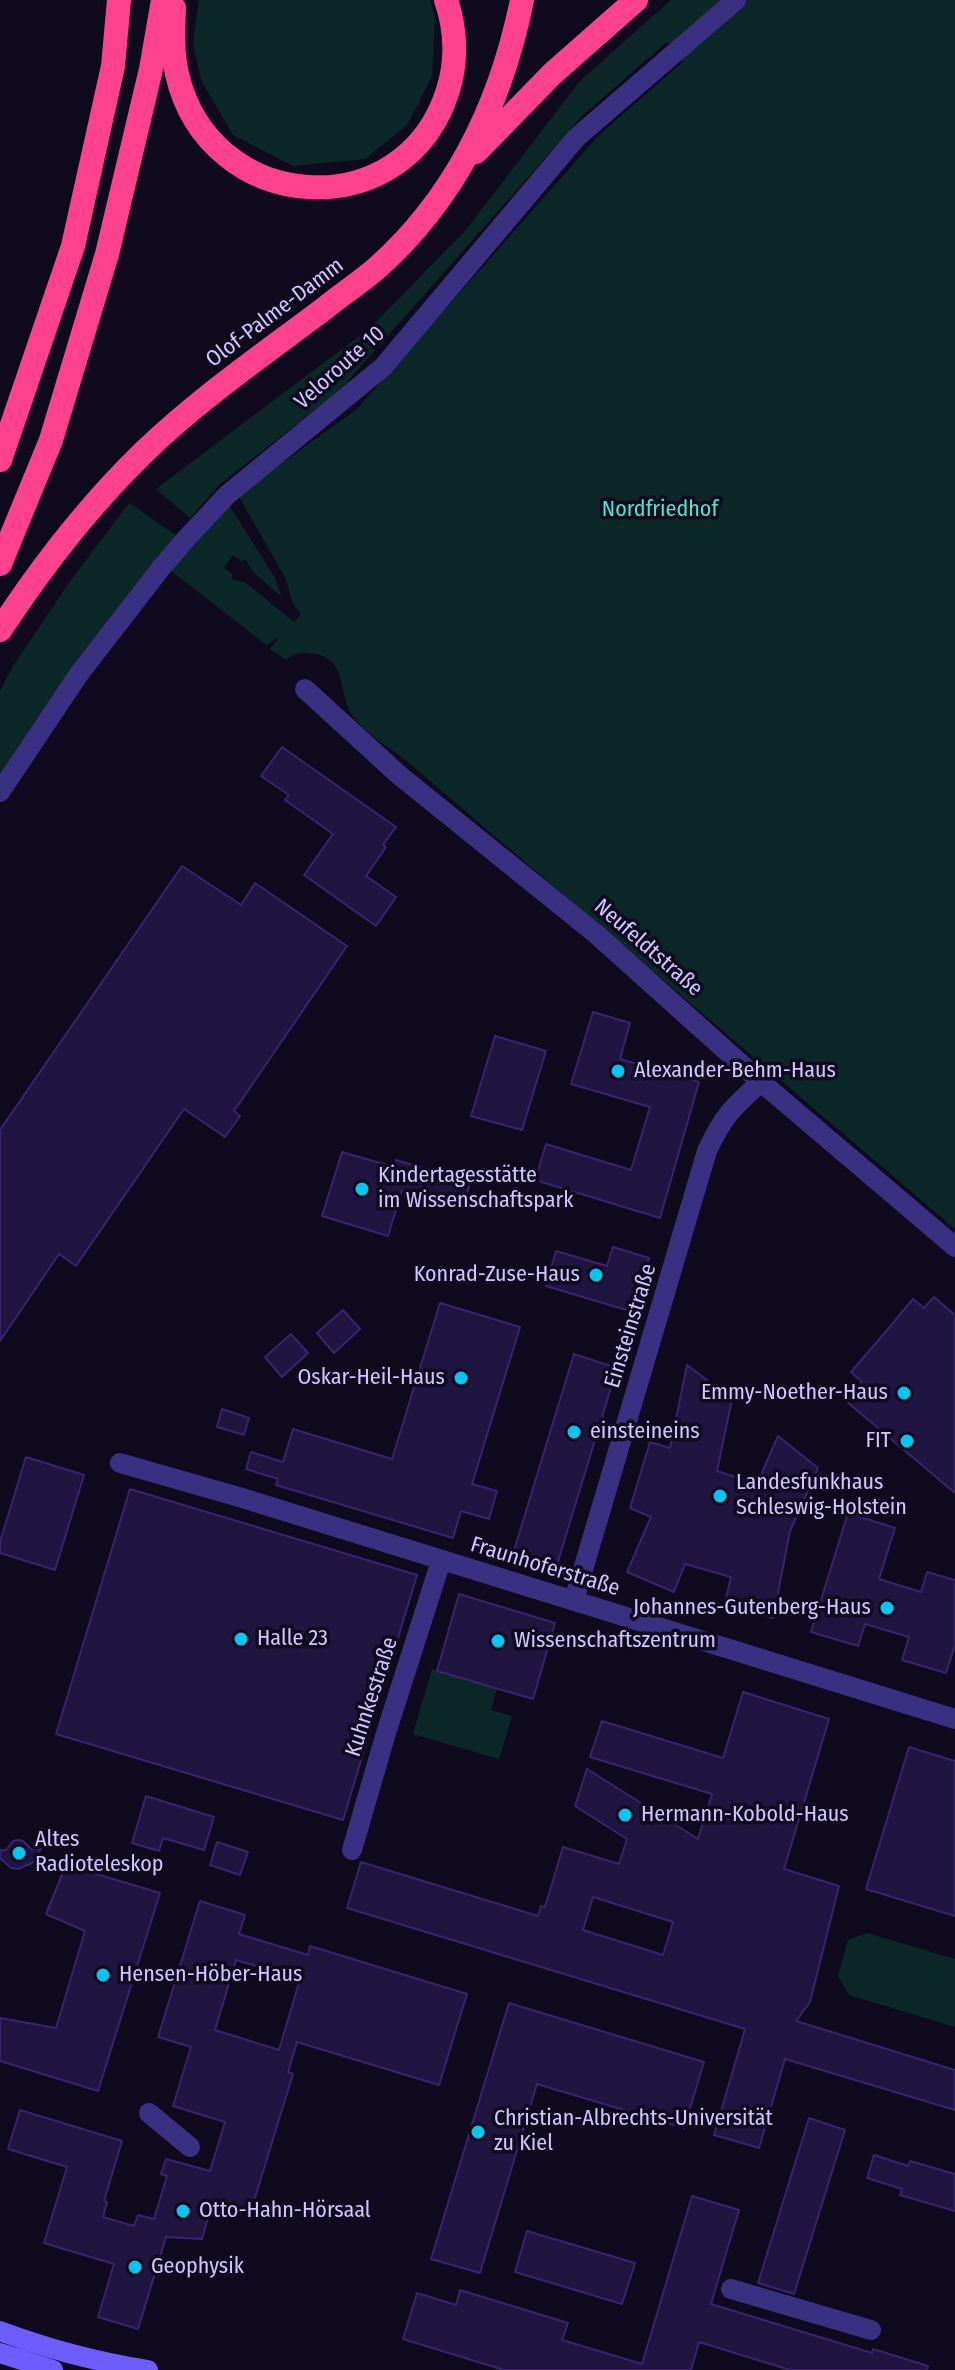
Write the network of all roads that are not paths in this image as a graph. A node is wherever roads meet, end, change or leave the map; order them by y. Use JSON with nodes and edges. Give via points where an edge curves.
{"nodes":[{"id":1,"x":119,"y":0,"type":"edge"},
{"id":2,"x":125,"y":0,"type":"edge"},
{"id":3,"x":163,"y":0,"type":"edge"},
{"id":4,"x":174,"y":0,"type":"edge"},
{"id":5,"x":446,"y":0,"type":"edge"},
{"id":6,"x":522,"y":0,"type":"edge"},
{"id":7,"x":636,"y":0,"type":"edge"},
{"id":8,"x":736,"y":0,"type":"edge"},
{"id":9,"x":113,"y":66,"type":"junction"},
{"id":10,"x":463,"y":165,"type":"junction"},
{"id":11,"x":0,"y":460,"type":"edge"},
{"id":12,"x":0,"y":564,"type":"edge"},
{"id":13,"x":0,"y":630,"type":"edge"},
{"id":14,"x":305,"y":689,"type":"dead end"},
{"id":15,"x":0,"y":792,"type":"edge"},
{"id":16,"x":761,"y":1082,"type":"junction"},
{"id":17,"x":955,"y":1247,"type":"edge"},
{"id":18,"x":120,"y":1463,"type":"dead end"},
{"id":19,"x":441,"y":1561,"type":"junction"},
{"id":20,"x":574,"y":1600,"type":"junction"},
{"id":21,"x":953,"y":1713,"type":"edge"},
{"id":22,"x":352,"y":1850,"type":"dead end"},
{"id":23,"x":149,"y":2113,"type":"dead end"},
{"id":24,"x":190,"y":2147,"type":"dead end"},
{"id":25,"x":731,"y":2289,"type":"dead end"},
{"id":26,"x":871,"y":2330,"type":"dead end"},
{"id":27,"x":0,"y":2331,"type":"edge"},
{"id":28,"x":0,"y":2353,"type":"edge"},
{"id":29,"x":53,"y":2370,"type":"edge"},
{"id":30,"x":148,"y":2370,"type":"edge"}],
"edges":[{"from":1,"to":9,"type":"highway"},
{"from":2,"to":9,"type":"highway"},
{"from":3,"to":12,"type":"highway","via":[[107,254],[51,440]]},
{"from":4,"to":5,"type":"highway","via":[[176,73],[192,116],[208,139],[253,174],[305,188],[367,178],[398,162],[434,124],[452,78],[453,29]]},
{"from":6,"to":10,"type":"highway","name":"Olof-Palme-Damm","via":[[500,84]]},
{"from":7,"to":10,"type":"highway","via":[[552,74]]},
{"from":8,"to":15,"type":"street","name":"Veloroute 10","via":[[576,138],[383,367],[227,495],[185,540],[79,674]]},
{"from":9,"to":11,"type":"highway","via":[[73,246]]},
{"from":10,"to":13,"type":"highway","name":"Olof-Palme-Damm","via":[[418,225],[377,267],[146,451],[60,544]]},
{"from":14,"to":16,"type":"street","name":"Neufeldtstraße","via":[[399,775],[596,934]]},
{"from":16,"to":17,"type":"street","name":"Neufeldtstraße"},
{"from":16,"to":20,"type":"street","name":"Einsteinstraße","via":[[733,1106],[707,1151]]},
{"from":18,"to":19,"type":"street","name":"Fraunhoferstraße"},
{"from":19,"to":20,"type":"street","name":"Fraunhoferstraße"},
{"from":19,"to":22,"type":"street","name":"Kuhnkestraße"},
{"from":20,"to":21,"type":"street","name":"Fraunhoferstraße"},
{"from":23,"to":24,"type":"street"},
{"from":25,"to":26,"type":"street"},
{"from":27,"to":30,"type":"street"},
{"from":28,"to":29,"type":"street"}]}
